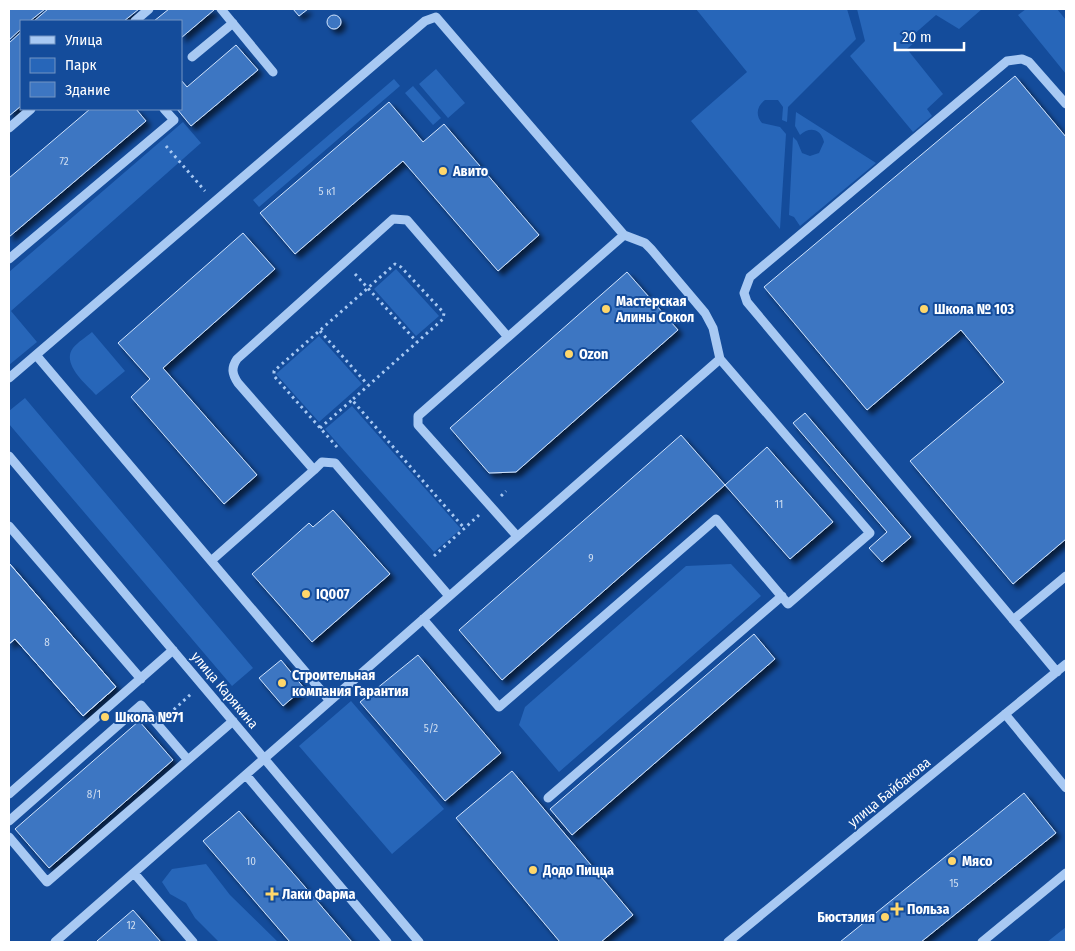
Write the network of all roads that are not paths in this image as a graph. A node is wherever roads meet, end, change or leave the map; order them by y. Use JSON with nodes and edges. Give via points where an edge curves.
{"nodes":[{"id":1,"x":149,"y":9,"type":"edge"},
{"id":2,"x":221,"y":9,"type":"edge"},
{"id":3,"x":135,"y":20,"type":"edge"},
{"id":4,"x":233,"y":23,"type":"junction"},
{"id":5,"x":192,"y":57,"type":"dead end"},
{"id":6,"x":273,"y":72,"type":"dead end"},
{"id":7,"x":1066,"y":104,"type":"edge"},
{"id":8,"x":30,"y":110,"type":"edge"},
{"id":9,"x":165,"y":110,"type":"edge"},
{"id":10,"x":9,"y":127,"type":"edge"},
{"id":11,"x":624,"y":235,"type":"junction"},
{"id":12,"x":9,"y":259,"type":"edge"},
{"id":13,"x":508,"y":337,"type":"junction"},
{"id":14,"x":36,"y":354,"type":"junction"},
{"id":15,"x":720,"y":359,"type":"junction"},
{"id":16,"x":9,"y":378,"type":"edge"},
{"id":17,"x":9,"y":456,"type":"edge"},
{"id":18,"x":314,"y":470,"type":"junction"},
{"id":19,"x":9,"y":526,"type":"edge"},
{"id":20,"x":517,"y":536,"type":"junction"},
{"id":21,"x":211,"y":560,"type":"junction"},
{"id":22,"x":1066,"y":576,"type":"edge"},
{"id":23,"x":449,"y":596,"type":"junction"},
{"id":24,"x":782,"y":596,"type":"junction"},
{"id":25,"x":423,"y":619,"type":"junction"},
{"id":26,"x":1013,"y":620,"type":"junction"},
{"id":27,"x":173,"y":650,"type":"junction"},
{"id":28,"x":1066,"y":664,"type":"edge"},
{"id":29,"x":1057,"y":672,"type":"junction"},
{"id":30,"x":141,"y":679,"type":"junction"},
{"id":31,"x":330,"y":701,"type":"junction"},
{"id":32,"x":1005,"y":714,"type":"junction"},
{"id":33,"x":233,"y":722,"type":"junction"},
{"id":34,"x":264,"y":759,"type":"junction"},
{"id":35,"x":188,"y":760,"type":"junction"},
{"id":36,"x":246,"y":774,"type":"junction"},
{"id":37,"x":1066,"y":788,"type":"edge"},
{"id":38,"x":9,"y":794,"type":"edge"},
{"id":39,"x":548,"y":798,"type":"dead end"},
{"id":40,"x":9,"y":821,"type":"edge"},
{"id":41,"x":9,"y":838,"type":"edge"},
{"id":42,"x":134,"y":873,"type":"junction"},
{"id":43,"x":1066,"y":873,"type":"edge"},
{"id":44,"x":55,"y":942,"type":"edge"},
{"id":45,"x":192,"y":942,"type":"edge"},
{"id":46,"x":387,"y":942,"type":"edge"},
{"id":47,"x":419,"y":942,"type":"edge"},
{"id":48,"x":728,"y":942,"type":"edge"},
{"id":49,"x":982,"y":942,"type":"edge"}],
"edges":[{"from":1,"to":3,"type":"street"},
{"from":2,"to":4,"type":"street"},
{"from":4,"to":5,"type":"street"},
{"from":4,"to":6,"type":"street"},
{"from":7,"to":26,"type":"street","via":[[1029,62],[1022,58],[1007,61],[750,277],[744,292],[747,302]]},
{"from":8,"to":10,"type":"street"},
{"from":9,"to":12,"type":"street","via":[[174,120]]},
{"from":11,"to":13,"type":"street"},
{"from":11,"to":14,"type":"street","via":[[436,17],[425,20]]},
{"from":11,"to":15,"type":"street","via":[[645,243],[705,313],[713,328]]},
{"from":13,"to":18,"type":"street","via":[[407,220],[393,219],[233,365],[238,383]]},
{"from":13,"to":20,"type":"street","via":[[418,416],[418,425]]},
{"from":14,"to":16,"type":"street"},
{"from":14,"to":21,"type":"street"},
{"from":15,"to":20,"type":"street"},
{"from":15,"to":24,"type":"street","via":[[870,533],[788,604]]},
{"from":17,"to":27,"type":"street","name":"улица Карякина"},
{"from":18,"to":21,"type":"street"},
{"from":18,"to":23,"type":"street","via":[[322,462],[335,463]]},
{"from":19,"to":30,"type":"street"},
{"from":20,"to":23,"type":"street"},
{"from":21,"to":31,"type":"street"},
{"from":22,"to":26,"type":"street"},
{"from":23,"to":25,"type":"street"},
{"from":24,"to":25,"type":"street","via":[[716,519],[499,707]]},
{"from":24,"to":39,"type":"street"},
{"from":25,"to":31,"type":"street"},
{"from":26,"to":29,"type":"street"},
{"from":27,"to":30,"type":"street"},
{"from":27,"to":33,"type":"street","name":"улица Карякина"},
{"from":28,"to":29,"type":"street","name":"улица Байбакова"},
{"from":29,"to":32,"type":"street","name":"улица Байбакова"},
{"from":30,"to":38,"type":"street"},
{"from":31,"to":34,"type":"street"},
{"from":32,"to":37,"type":"street"},
{"from":32,"to":48,"type":"street","name":"улица Байбакова"},
{"from":33,"to":34,"type":"street","name":"улица Карякина"},
{"from":33,"to":35,"type":"street"},
{"from":34,"to":36,"type":"street"},
{"from":34,"to":47,"type":"street","name":"улица Карякина"},
{"from":35,"to":40,"type":"street","via":[[140,705]]},
{"from":35,"to":41,"type":"street","via":[[47,882]]},
{"from":36,"to":42,"type":"street"},
{"from":36,"to":46,"type":"street"},
{"from":42,"to":44,"type":"street"},
{"from":42,"to":45,"type":"street"},
{"from":43,"to":49,"type":"street"}]}
